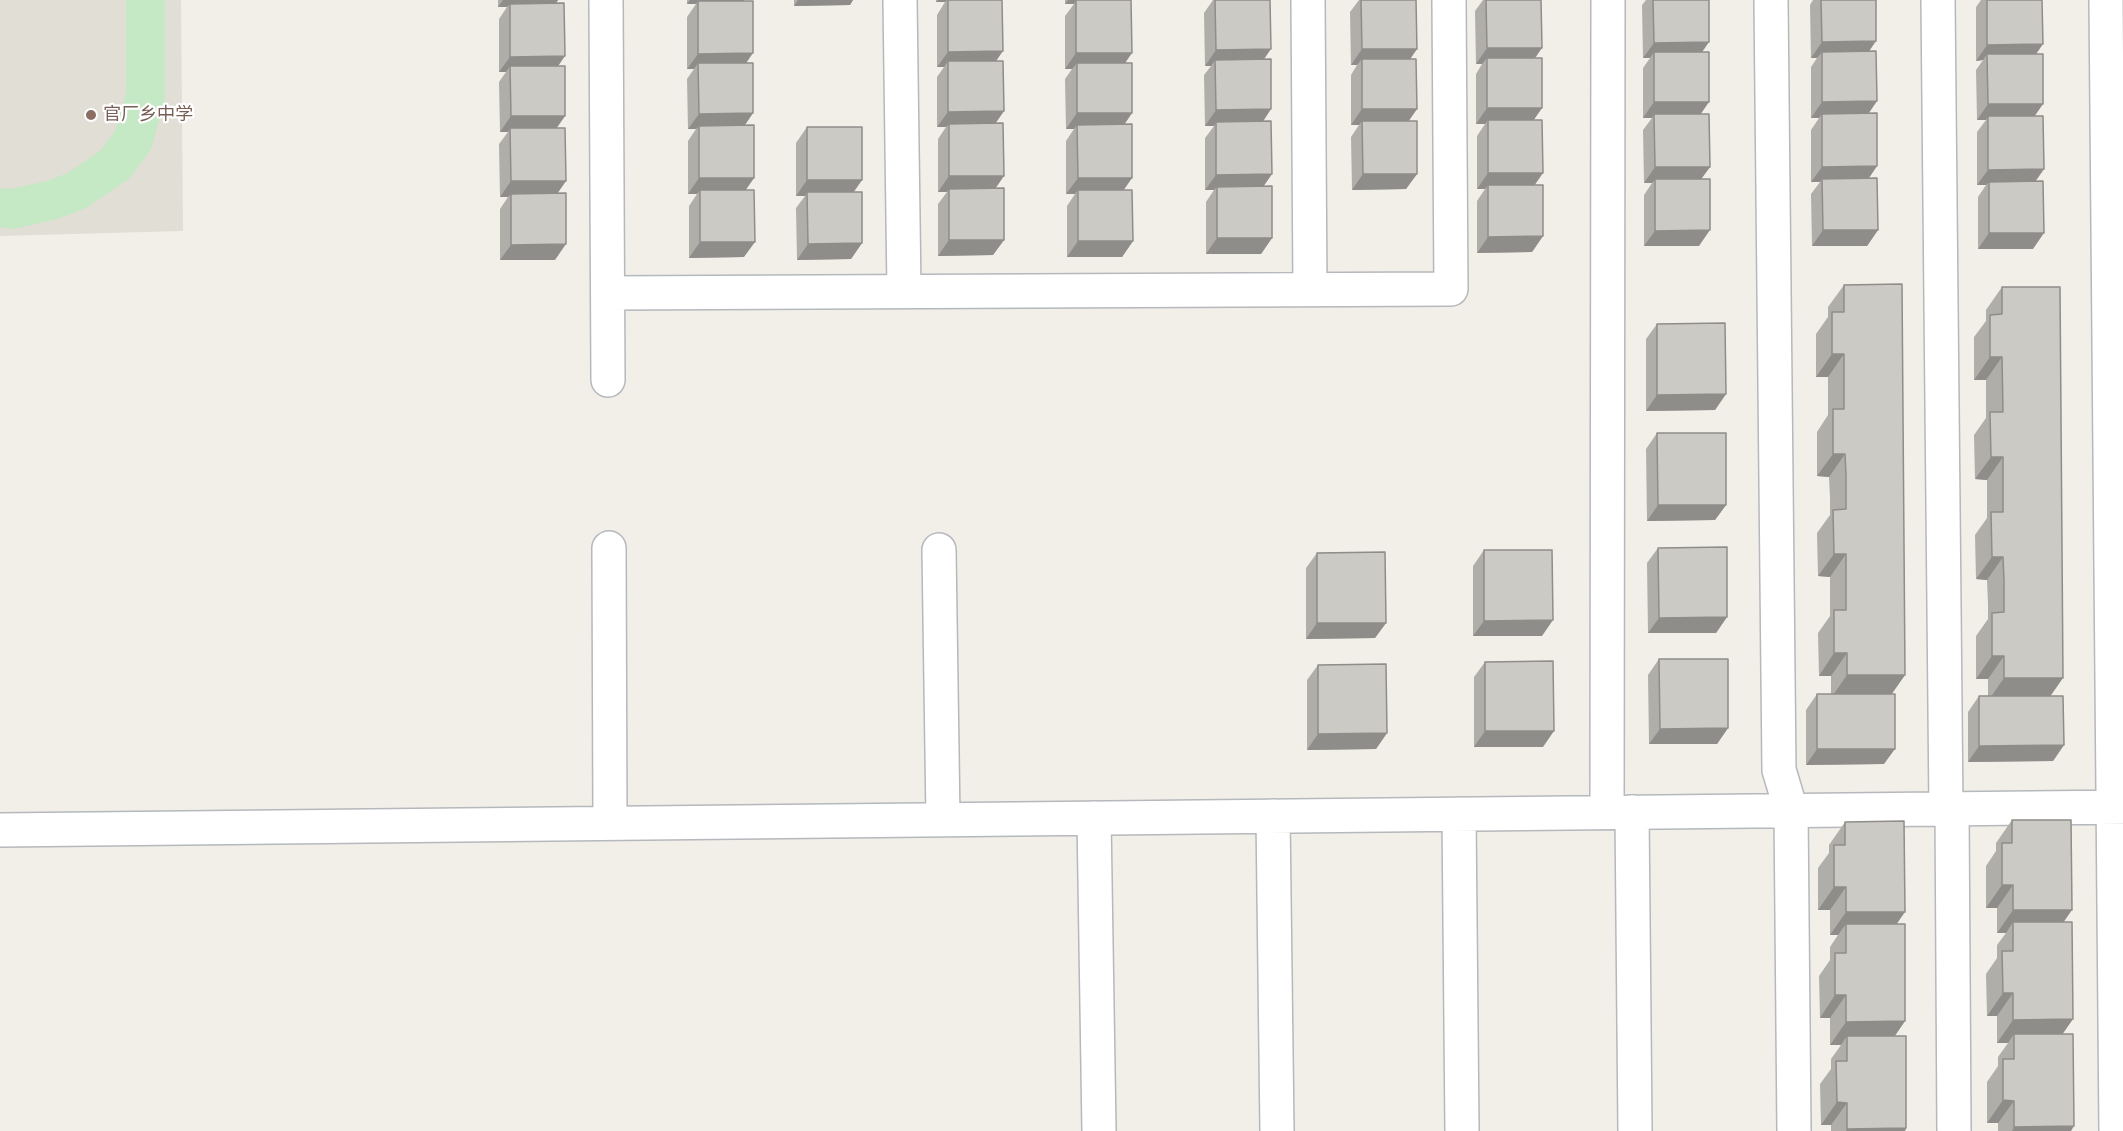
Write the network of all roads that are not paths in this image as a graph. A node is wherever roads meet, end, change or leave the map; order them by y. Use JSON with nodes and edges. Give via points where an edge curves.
{"nodes":[{"id":1,"x":606,"y":0,"type":"edge"},
{"id":2,"x":900,"y":0,"type":"edge"},
{"id":3,"x":1308,"y":0,"type":"edge"},
{"id":4,"x":1449,"y":0,"type":"edge"},
{"id":5,"x":1608,"y":0,"type":"edge"},
{"id":6,"x":1771,"y":0,"type":"edge"},
{"id":7,"x":1938,"y":0,"type":"edge"},
{"id":8,"x":2106,"y":0,"type":"edge"},
{"id":9,"x":1310,"y":289,"type":"junction"},
{"id":10,"x":904,"y":291,"type":"junction"},
{"id":11,"x":608,"y":293,"type":"junction"},
{"id":12,"x":608,"y":380,"type":"dead end"},
{"id":13,"x":609,"y":548,"type":"dead end"},
{"id":14,"x":939,"y":550,"type":"dead end"},
{"id":15,"x":2118,"y":807,"type":"edge"},
{"id":16,"x":1949,"y":808,"type":"junction"},
{"id":17,"x":1791,"y":810,"type":"junction"},
{"id":18,"x":1620,"y":812,"type":"junction"},
{"id":19,"x":1459,"y":814,"type":"junction"},
{"id":20,"x":1273,"y":816,"type":"junction"},
{"id":21,"x":1094,"y":818,"type":"junction"},
{"id":22,"x":943,"y":819,"type":"junction"},
{"id":23,"x":610,"y":823,"type":"junction"},
{"id":24,"x":0,"y":830,"type":"edge"},
{"id":25,"x":1099,"y":1131,"type":"edge"},
{"id":26,"x":1277,"y":1131,"type":"edge"},
{"id":27,"x":1462,"y":1131,"type":"edge"},
{"id":28,"x":1635,"y":1131,"type":"edge"},
{"id":29,"x":1794,"y":1131,"type":"edge"},
{"id":30,"x":1954,"y":1131,"type":"edge"},
{"id":31,"x":2116,"y":1131,"type":"edge"}],
"edges":[{"from":1,"to":11,"type":"street"},
{"from":2,"to":10,"type":"street"},
{"from":3,"to":9,"type":"street"},
{"from":4,"to":9,"type":"street","via":[[1451,289]]},
{"from":5,"to":18,"type":"street"},
{"from":6,"to":17,"type":"street","via":[[1779,770]]},
{"from":7,"to":16,"type":"street"},
{"from":8,"to":15,"type":"street"},
{"from":9,"to":10,"type":"street"},
{"from":10,"to":11,"type":"street"},
{"from":11,"to":12,"type":"street"},
{"from":13,"to":23,"type":"street"},
{"from":14,"to":22,"type":"street"},
{"from":15,"to":16,"type":"street"},
{"from":15,"to":31,"type":"street"},
{"from":16,"to":17,"type":"street"},
{"from":16,"to":30,"type":"street"},
{"from":17,"to":18,"type":"street"},
{"from":17,"to":29,"type":"street"},
{"from":18,"to":19,"type":"street"},
{"from":18,"to":28,"type":"street"},
{"from":19,"to":20,"type":"street"},
{"from":19,"to":27,"type":"street"},
{"from":20,"to":21,"type":"street"},
{"from":20,"to":26,"type":"street"},
{"from":21,"to":22,"type":"street"},
{"from":21,"to":25,"type":"street"},
{"from":22,"to":23,"type":"street"},
{"from":23,"to":24,"type":"street"}]}
